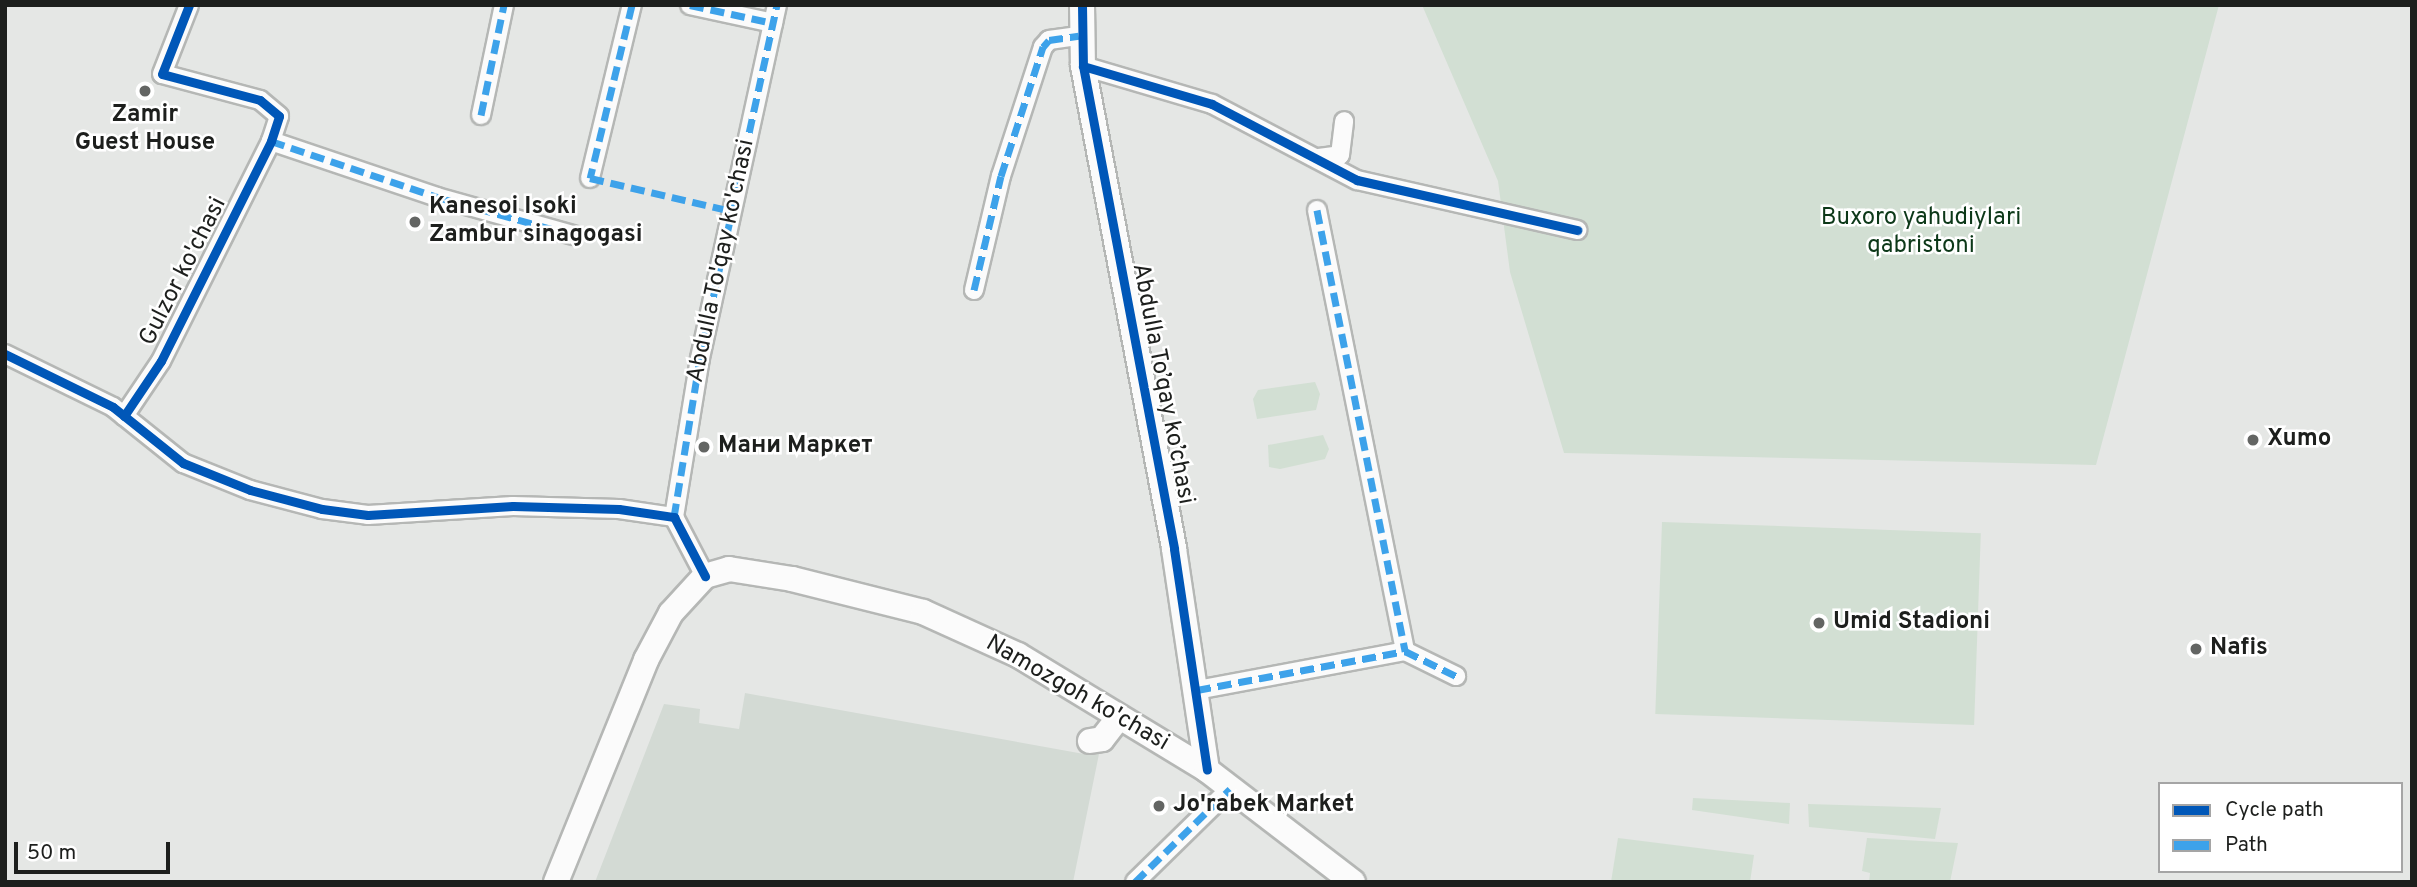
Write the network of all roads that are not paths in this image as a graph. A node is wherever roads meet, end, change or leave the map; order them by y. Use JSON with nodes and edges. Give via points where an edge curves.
{"nodes":[{"id":1,"x":189,"y":5,"type":"edge"},
{"id":2,"x":504,"y":5,"type":"edge"},
{"id":3,"x":632,"y":5,"type":"edge"},
{"id":4,"x":690,"y":5,"type":"edge"},
{"id":5,"x":1082,"y":5,"type":"edge"},
{"id":6,"x":775,"y":14,"type":"edge"},
{"id":7,"x":1079,"y":36,"type":"junction"},
{"id":8,"x":1083,"y":66,"type":"junction"},
{"id":9,"x":481,"y":116,"type":"dead end"},
{"id":10,"x":1344,"y":121,"type":"dead end"},
{"id":11,"x":271,"y":141,"type":"junction"},
{"id":12,"x":1319,"y":158,"type":"junction"},
{"id":13,"x":590,"y":177,"type":"dead end"},
{"id":14,"x":1317,"y":210,"type":"dead end"},
{"id":15,"x":1577,"y":230,"type":"dead end"},
{"id":16,"x":573,"y":235,"type":"dead end"},
{"id":17,"x":974,"y":290,"type":"dead end"},
{"id":18,"x":5,"y":354,"type":"edge"},
{"id":19,"x":124,"y":416,"type":"junction"},
{"id":20,"x":674,"y":517,"type":"junction"},
{"id":21,"x":705,"y":576,"type":"junction"},
{"id":22,"x":1405,"y":650,"type":"junction"},
{"id":23,"x":1456,"y":676,"type":"dead end"},
{"id":24,"x":1197,"y":690,"type":"junction"},
{"id":25,"x":1119,"y":717,"type":"junction"},
{"id":26,"x":1090,"y":741,"type":"dead end"},
{"id":27,"x":1207,"y":770,"type":"junction"},
{"id":28,"x":1230,"y":789,"type":"junction"},
{"id":29,"x":556,"y":882,"type":"edge"},
{"id":30,"x":1135,"y":882,"type":"edge"},
{"id":31,"x":1353,"y":882,"type":"edge"}],
"edges":[{"from":1,"to":11,"type":"street","via":[[162,74],[272,107],[279,116]]},
{"from":2,"to":9,"type":"street"},
{"from":3,"to":13,"type":"street"},
{"from":4,"to":6,"type":"street"},
{"from":5,"to":7,"type":"street","name":"Abdulla To’qay ko’chasi"},
{"from":6,"to":20,"type":"street","name":"Abdulla To'qay ko'chasi","via":[[700,358]]},
{"from":7,"to":8,"type":"street","name":"Abdulla To’qay ko’chasi"},
{"from":7,"to":17,"type":"street","via":[[1049,40],[1043,47],[1001,177]]},
{"from":8,"to":12,"type":"street","via":[[1202,100]]},
{"from":8,"to":24,"type":"street","name":"Abdulla To’qay ko’chasi"},
{"from":10,"to":12,"type":"street","via":[[1340,155]]},
{"from":11,"to":16,"type":"street","via":[[437,197]]},
{"from":11,"to":19,"type":"street","name":"Gulzor ko'chasi","via":[[161,361]]},
{"from":12,"to":15,"type":"street","via":[[1357,180]]},
{"from":14,"to":22,"type":"street"},
{"from":18,"to":19,"type":"street"},
{"from":19,"to":20,"type":"street","via":[[183,463],[250,490],[322,509],[368,515],[513,506],[619,509]]},
{"from":20,"to":21,"type":"street"},
{"from":21,"to":25,"type":"street","name":"Namozgoh ko'chasi","via":[[729,569],[755,571],[923,612],[1018,655]]},
{"from":21,"to":29,"type":"street","via":[[671,613],[646,660]]},
{"from":22,"to":23,"type":"street"},
{"from":22,"to":24,"type":"street"},
{"from":24,"to":27,"type":"street","name":"Abdulla To’qay ko’chasi"},
{"from":25,"to":26,"type":"street","via":[[1102,738]]},
{"from":25,"to":27,"type":"street","name":"Namozgoh ko'chasi"},
{"from":27,"to":28,"type":"street","name":"Namozgoh ko'chasi"},
{"from":28,"to":30,"type":"street"},
{"from":28,"to":31,"type":"street","name":"Namozgoh ko'chasi"}]}
